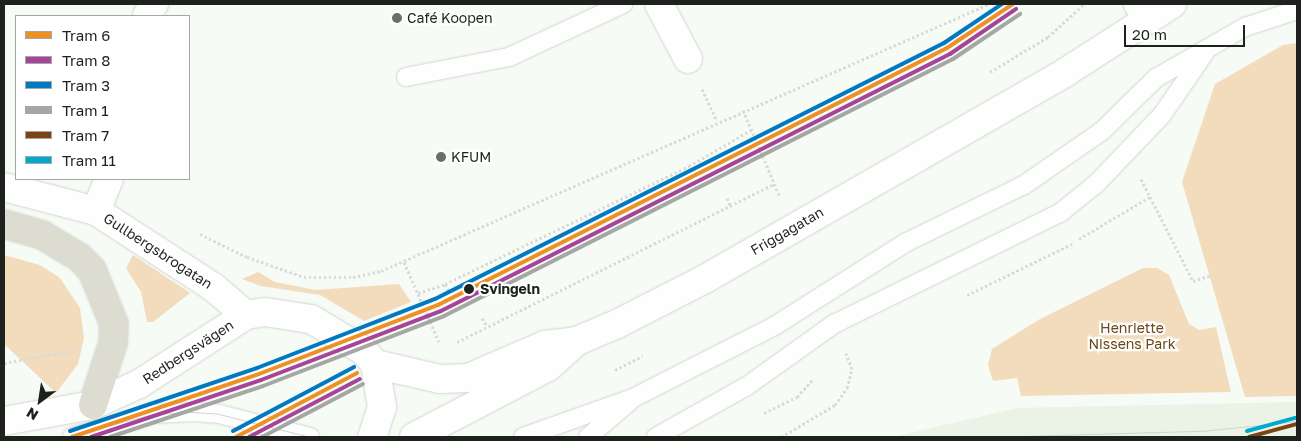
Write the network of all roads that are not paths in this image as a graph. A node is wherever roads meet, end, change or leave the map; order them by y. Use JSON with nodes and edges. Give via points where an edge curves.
{"nodes":[{"id":1,"x":154,"y":4,"type":"edge"},
{"id":2,"x":623,"y":4,"type":"edge"},
{"id":3,"x":659,"y":4,"type":"edge"},
{"id":4,"x":1172,"y":4,"type":"edge"},
{"id":5,"x":1297,"y":10,"type":"edge"},
{"id":6,"x":1142,"y":11,"type":"edge"},
{"id":7,"x":148,"y":15,"type":"edge"},
{"id":8,"x":1207,"y":50,"type":"junction"},
{"id":9,"x":688,"y":59,"type":"dead end"},
{"id":10,"x":406,"y":77,"type":"dead end"},
{"id":11,"x":109,"y":180,"type":"edge"},
{"id":12,"x":4,"y":186,"type":"edge"},
{"id":13,"x":96,"y":211,"type":"junction"},
{"id":14,"x":4,"y":224,"type":"edge"},
{"id":15,"x":246,"y":315,"type":"junction"},
{"id":16,"x":577,"y":341,"type":"junction"},
{"id":17,"x":375,"y":364,"type":"junction"},
{"id":18,"x":633,"y":398,"type":"junction"},
{"id":19,"x":93,"y":405,"type":"junction"},
{"id":20,"x":4,"y":421,"type":"edge"},
{"id":21,"x":72,"y":437,"type":"edge"},
{"id":22,"x":310,"y":437,"type":"edge"},
{"id":23,"x":372,"y":437,"type":"edge"},
{"id":24,"x":414,"y":437,"type":"edge"},
{"id":25,"x":523,"y":437,"type":"edge"},
{"id":26,"x":588,"y":437,"type":"edge"},
{"id":27,"x":656,"y":437,"type":"edge"}],
"edges":[{"from":1,"to":7,"type":"main road"},
{"from":2,"to":10,"type":"lane","via":[[509,57]]},
{"from":3,"to":9,"type":"main road"},
{"from":4,"to":6,"type":"main road","name":"Friggagatan"},
{"from":5,"to":8,"type":"lane","via":[[1245,27]]},
{"from":6,"to":16,"type":"main road","name":"Friggagatan","via":[[1066,72],[712,275]]},
{"from":8,"to":18,"type":"lane","via":[[1156,78],[1102,131],[1024,184],[907,242],[784,321]]},
{"from":8,"to":27,"type":"lane","via":[[1162,115],[1097,183],[1060,213],[834,324],[747,386]]},
{"from":11,"to":13,"type":"main road"},
{"from":12,"to":13,"type":"main road","name":"Gullbergsbrogatan","via":[[76,202]]},
{"from":13,"to":15,"type":"main road","name":"Gullbergsbrogatan","via":[[214,287]]},
{"from":14,"to":19,"type":"highway","via":[[42,235],[80,257],[92,270],[114,324],[111,351]]},
{"from":15,"to":17,"type":"main road","name":"Redbergsvägen","via":[[291,314],[311,318],[350,340]]},
{"from":15,"to":19,"type":"main road","name":"Redbergsvägen","via":[[139,384]]},
{"from":16,"to":17,"type":"main road","name":"Friggagatan","via":[[545,345],[468,378],[440,379]]},
{"from":16,"to":24,"type":"main road","via":[[548,367]]},
{"from":17,"to":23,"type":"main road","via":[[382,407]]},
{"from":18,"to":25,"type":"lane"},
{"from":18,"to":26,"type":"lane"},
{"from":19,"to":20,"type":"main road","name":"Redbergsvägen"},
{"from":21,"to":22,"type":"lane","via":[[144,416],[193,412],[219,414]]}]}
